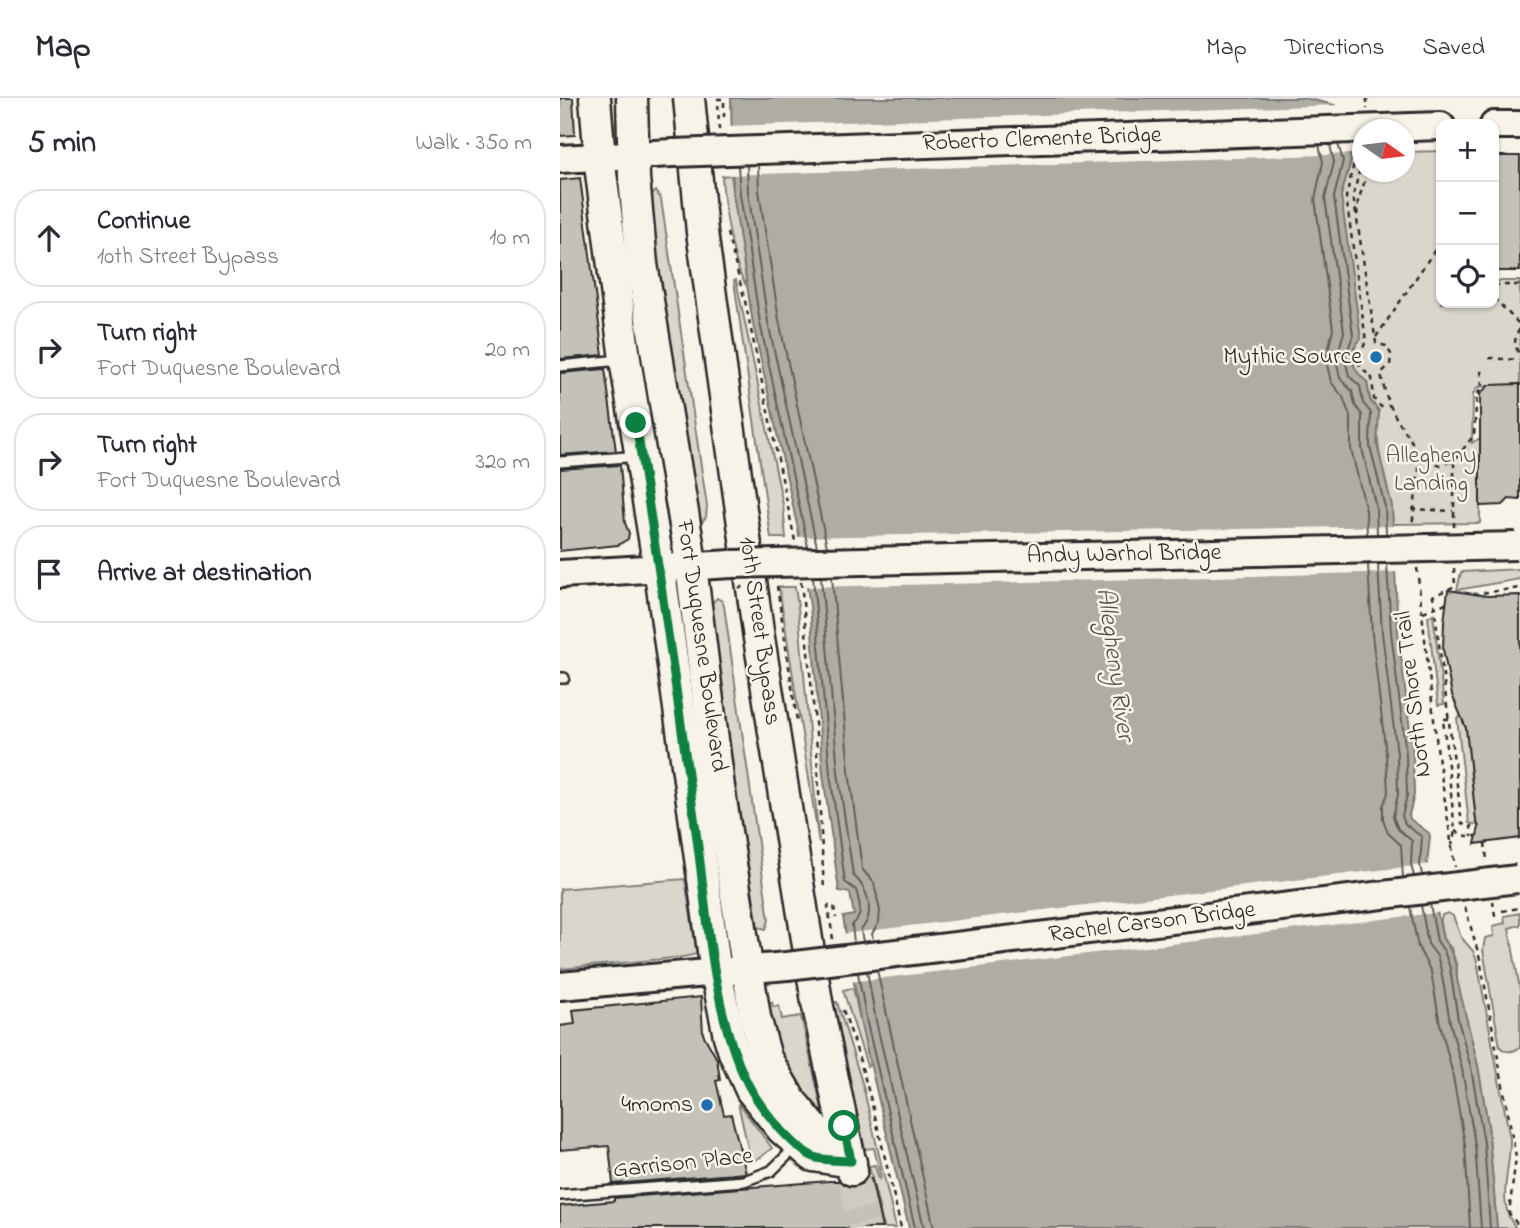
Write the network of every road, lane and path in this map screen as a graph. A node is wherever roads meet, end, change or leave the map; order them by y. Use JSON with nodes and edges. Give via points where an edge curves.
{"nodes":[{"id":1,"x":595,"y":98,"type":"edge"},
{"id":2,"x":632,"y":98,"type":"edge"},
{"id":3,"x":689,"y":98,"type":"edge"},
{"id":4,"x":713,"y":98,"type":"edge"},
{"id":5,"x":729,"y":117,"type":"dead end"},
{"id":6,"x":1499,"y":125,"type":"edge"},
{"id":7,"x":1520,"y":125,"type":"edge"},
{"id":8,"x":1436,"y":126,"type":"edge"},
{"id":9,"x":719,"y":131,"type":"dead end"},
{"id":10,"x":715,"y":134,"type":"dead end"},
{"id":11,"x":633,"y":153,"type":"junction"},
{"id":12,"x":600,"y":155,"type":"junction"},
{"id":13,"x":560,"y":159,"type":"edge"},
{"id":14,"x":1365,"y":182,"type":"edge"},
{"id":15,"x":1357,"y":220,"type":"junction"},
{"id":16,"x":724,"y":224,"type":"dead end"},
{"id":17,"x":1436,"y":251,"type":"edge"},
{"id":18,"x":1499,"y":285,"type":"edge"},
{"id":19,"x":1520,"y":285,"type":"edge"},
{"id":20,"x":1499,"y":304,"type":"edge"},
{"id":21,"x":1520,"y":327,"type":"edge"},
{"id":22,"x":1375,"y":338,"type":"junction"},
{"id":23,"x":1489,"y":358,"type":"dead end"},
{"id":24,"x":625,"y":359,"type":"junction"},
{"id":25,"x":1520,"y":360,"type":"edge"},
{"id":26,"x":560,"y":366,"type":"edge"},
{"id":27,"x":1481,"y":368,"type":"dead end"},
{"id":28,"x":1390,"y":405,"type":"junction"},
{"id":29,"x":1418,"y":453,"type":"junction"},
{"id":30,"x":627,"y":457,"type":"dead end"},
{"id":31,"x":1454,"y":461,"type":"junction"},
{"id":32,"x":560,"y":462,"type":"edge"},
{"id":33,"x":1412,"y":509,"type":"junction"},
{"id":34,"x":1413,"y":532,"type":"dead end"},
{"id":35,"x":1518,"y":546,"type":"edge"},
{"id":36,"x":796,"y":552,"type":"dead end"},
{"id":37,"x":1416,"y":556,"type":"dead end"},
{"id":38,"x":691,"y":566,"type":"junction"},
{"id":39,"x":659,"y":567,"type":"junction"},
{"id":40,"x":560,"y":574,"type":"edge"},
{"id":41,"x":800,"y":579,"type":"dead end"},
{"id":42,"x":777,"y":582,"type":"dead end"},
{"id":43,"x":1520,"y":588,"type":"edge"},
{"id":44,"x":1473,"y":594,"type":"dead end"},
{"id":45,"x":1446,"y":603,"type":"dead end"},
{"id":46,"x":1435,"y":607,"type":"junction"},
{"id":47,"x":1423,"y":612,"type":"junction"},
{"id":48,"x":1449,"y":719,"type":"junction"},
{"id":49,"x":799,"y":732,"type":"dead end"},
{"id":50,"x":1455,"y":831,"type":"junction"},
{"id":51,"x":1472,"y":836,"type":"junction"},
{"id":52,"x":1477,"y":836,"type":"dead end"},
{"id":53,"x":1451,"y":851,"type":"junction"},
{"id":54,"x":1458,"y":877,"type":"dead end"},
{"id":55,"x":1519,"y":879,"type":"edge"},
{"id":56,"x":1464,"y":904,"type":"dead end"},
{"id":57,"x":1520,"y":908,"type":"edge"},
{"id":58,"x":1502,"y":911,"type":"dead end"},
{"id":59,"x":836,"y":918,"type":"dead end"},
{"id":60,"x":833,"y":939,"type":"dead end"},
{"id":61,"x":829,"y":943,"type":"dead end"},
{"id":62,"x":746,"y":969,"type":"junction"},
{"id":63,"x":716,"y":972,"type":"junction"},
{"id":64,"x":560,"y":986,"type":"edge"},
{"id":65,"x":841,"y":1004,"type":"dead end"},
{"id":66,"x":798,"y":1144,"type":"junction"},
{"id":67,"x":852,"y":1170,"type":"junction"},
{"id":68,"x":560,"y":1195,"type":"edge"},
{"id":69,"x":901,"y":1228,"type":"edge"},
{"id":70,"x":1520,"y":1228,"type":"edge"}],
"edges":[{"from":1,"to":12,"type":"main road","name":"Fort Duquesne Boulevard"},
{"from":2,"to":11,"type":"main road","name":"Fort Duquesne Boulevard"},
{"from":3,"to":67,"type":"main road","name":"10th Street Bypass","via":[[702,232],[759,638],[817,1002]]},
{"from":4,"to":10,"type":"path"},
{"from":5,"to":9,"type":"path","via":[[724,117],[724,99],[718,99]]},
{"from":6,"to":7,"type":"street"},
{"from":8,"to":11,"type":"street","name":"Roberto Clemente Bridge","bridge":true},
{"from":11,"to":12,"type":"street","name":"Roberto Clemente Bridge"},
{"from":11,"to":38,"type":"main road","name":"Fort Duquesne Boulevard","via":[[642,264]]},
{"from":12,"to":13,"type":"street","name":"Roberto Clemente Bridge"},
{"from":12,"to":24,"type":"main road","name":"Fort Duquesne Boulevard"},
{"from":14,"to":15,"type":"path"},
{"from":15,"to":22,"type":"path"},
{"from":15,"to":28,"type":"path","via":[[1353,196],[1361,164],[1354,163],[1346,197],[1366,341],[1360,367],[1372,378],[1374,399],[1381,407]]},
{"from":16,"to":36,"type":"path","via":[[745,300]]},
{"from":17,"to":22,"type":"path"},
{"from":18,"to":19,"type":"path"},
{"from":20,"to":21,"type":"path"},
{"from":21,"to":25,"type":"path","via":[[1515,343]]},
{"from":22,"to":28,"type":"path","via":[[1391,354],[1390,365],[1381,373]]},
{"from":23,"to":25,"type":"path"},
{"from":24,"to":26,"type":"lane"},
{"from":24,"to":39,"type":"main road","name":"Fort Duquesne Boulevard"},
{"from":27,"to":31,"type":"path","via":[[1474,435]]},
{"from":28,"to":29,"type":"path"},
{"from":29,"to":31,"type":"path","via":[[1440,465]]},
{"from":29,"to":33,"type":"path"},
{"from":30,"to":32,"type":"lane"},
{"from":31,"to":33,"type":"path","via":[[1453,511]]},
{"from":33,"to":34,"type":"path"},
{"from":35,"to":38,"type":"street","name":"Andy Warhol Bridge","bridge":true},
{"from":37,"to":47,"type":"path","name":"North Shore Trail"},
{"from":38,"to":39,"type":"street","name":"Andy Warhol Bridge"},
{"from":38,"to":62,"type":"main road","name":"Fort Duquesne Boulevard"},
{"from":39,"to":40,"type":"street","name":"Andy Warhol Bridge"},
{"from":39,"to":63,"type":"main road","name":"Fort Duquesne Boulevard"},
{"from":41,"to":61,"type":"path","via":[[816,733]]},
{"from":42,"to":49,"type":"path"},
{"from":43,"to":44,"type":"path"},
{"from":45,"to":46,"type":"path"},
{"from":46,"to":47,"type":"path"},
{"from":46,"to":48,"type":"path"},
{"from":47,"to":53,"type":"path","name":"North Shore Trail"},
{"from":48,"to":50,"type":"path","via":[[1443,719]]},
{"from":48,"to":51,"type":"path","via":[[1462,824],[1471,826]]},
{"from":50,"to":51,"type":"path"},
{"from":50,"to":53,"type":"path"},
{"from":51,"to":52,"type":"path"},
{"from":53,"to":54,"type":"path","name":"North Shore Trail"},
{"from":55,"to":62,"type":"street","name":"Rachel Carson Bridge","bridge":true},
{"from":56,"to":70,"type":"path","via":[[1480,958],[1516,1157],[1509,1213]]},
{"from":57,"to":58,"type":"path"},
{"from":59,"to":60,"type":"path","via":[[834,906],[828,906]]},
{"from":62,"to":63,"type":"street","name":"Rachel Carson Bridge"},
{"from":62,"to":67,"type":"main road","name":"Fort Duquesne Boulevard","via":[[772,1070],[804,1119]]},
{"from":63,"to":64,"type":"street","name":"Rachel Carson Bridge"},
{"from":63,"to":66,"type":"main road","name":"Fort Duquesne Boulevard","via":[[732,1044],[745,1078],[766,1112]]},
{"from":65,"to":69,"type":"path","via":[[868,1085]]},
{"from":66,"to":67,"type":"main road","name":"Fort Duquesne Boulevard","via":[[813,1157]]},
{"from":66,"to":68,"type":"lane","name":"Garrison Place","via":[[771,1171],[744,1181]]}]}
